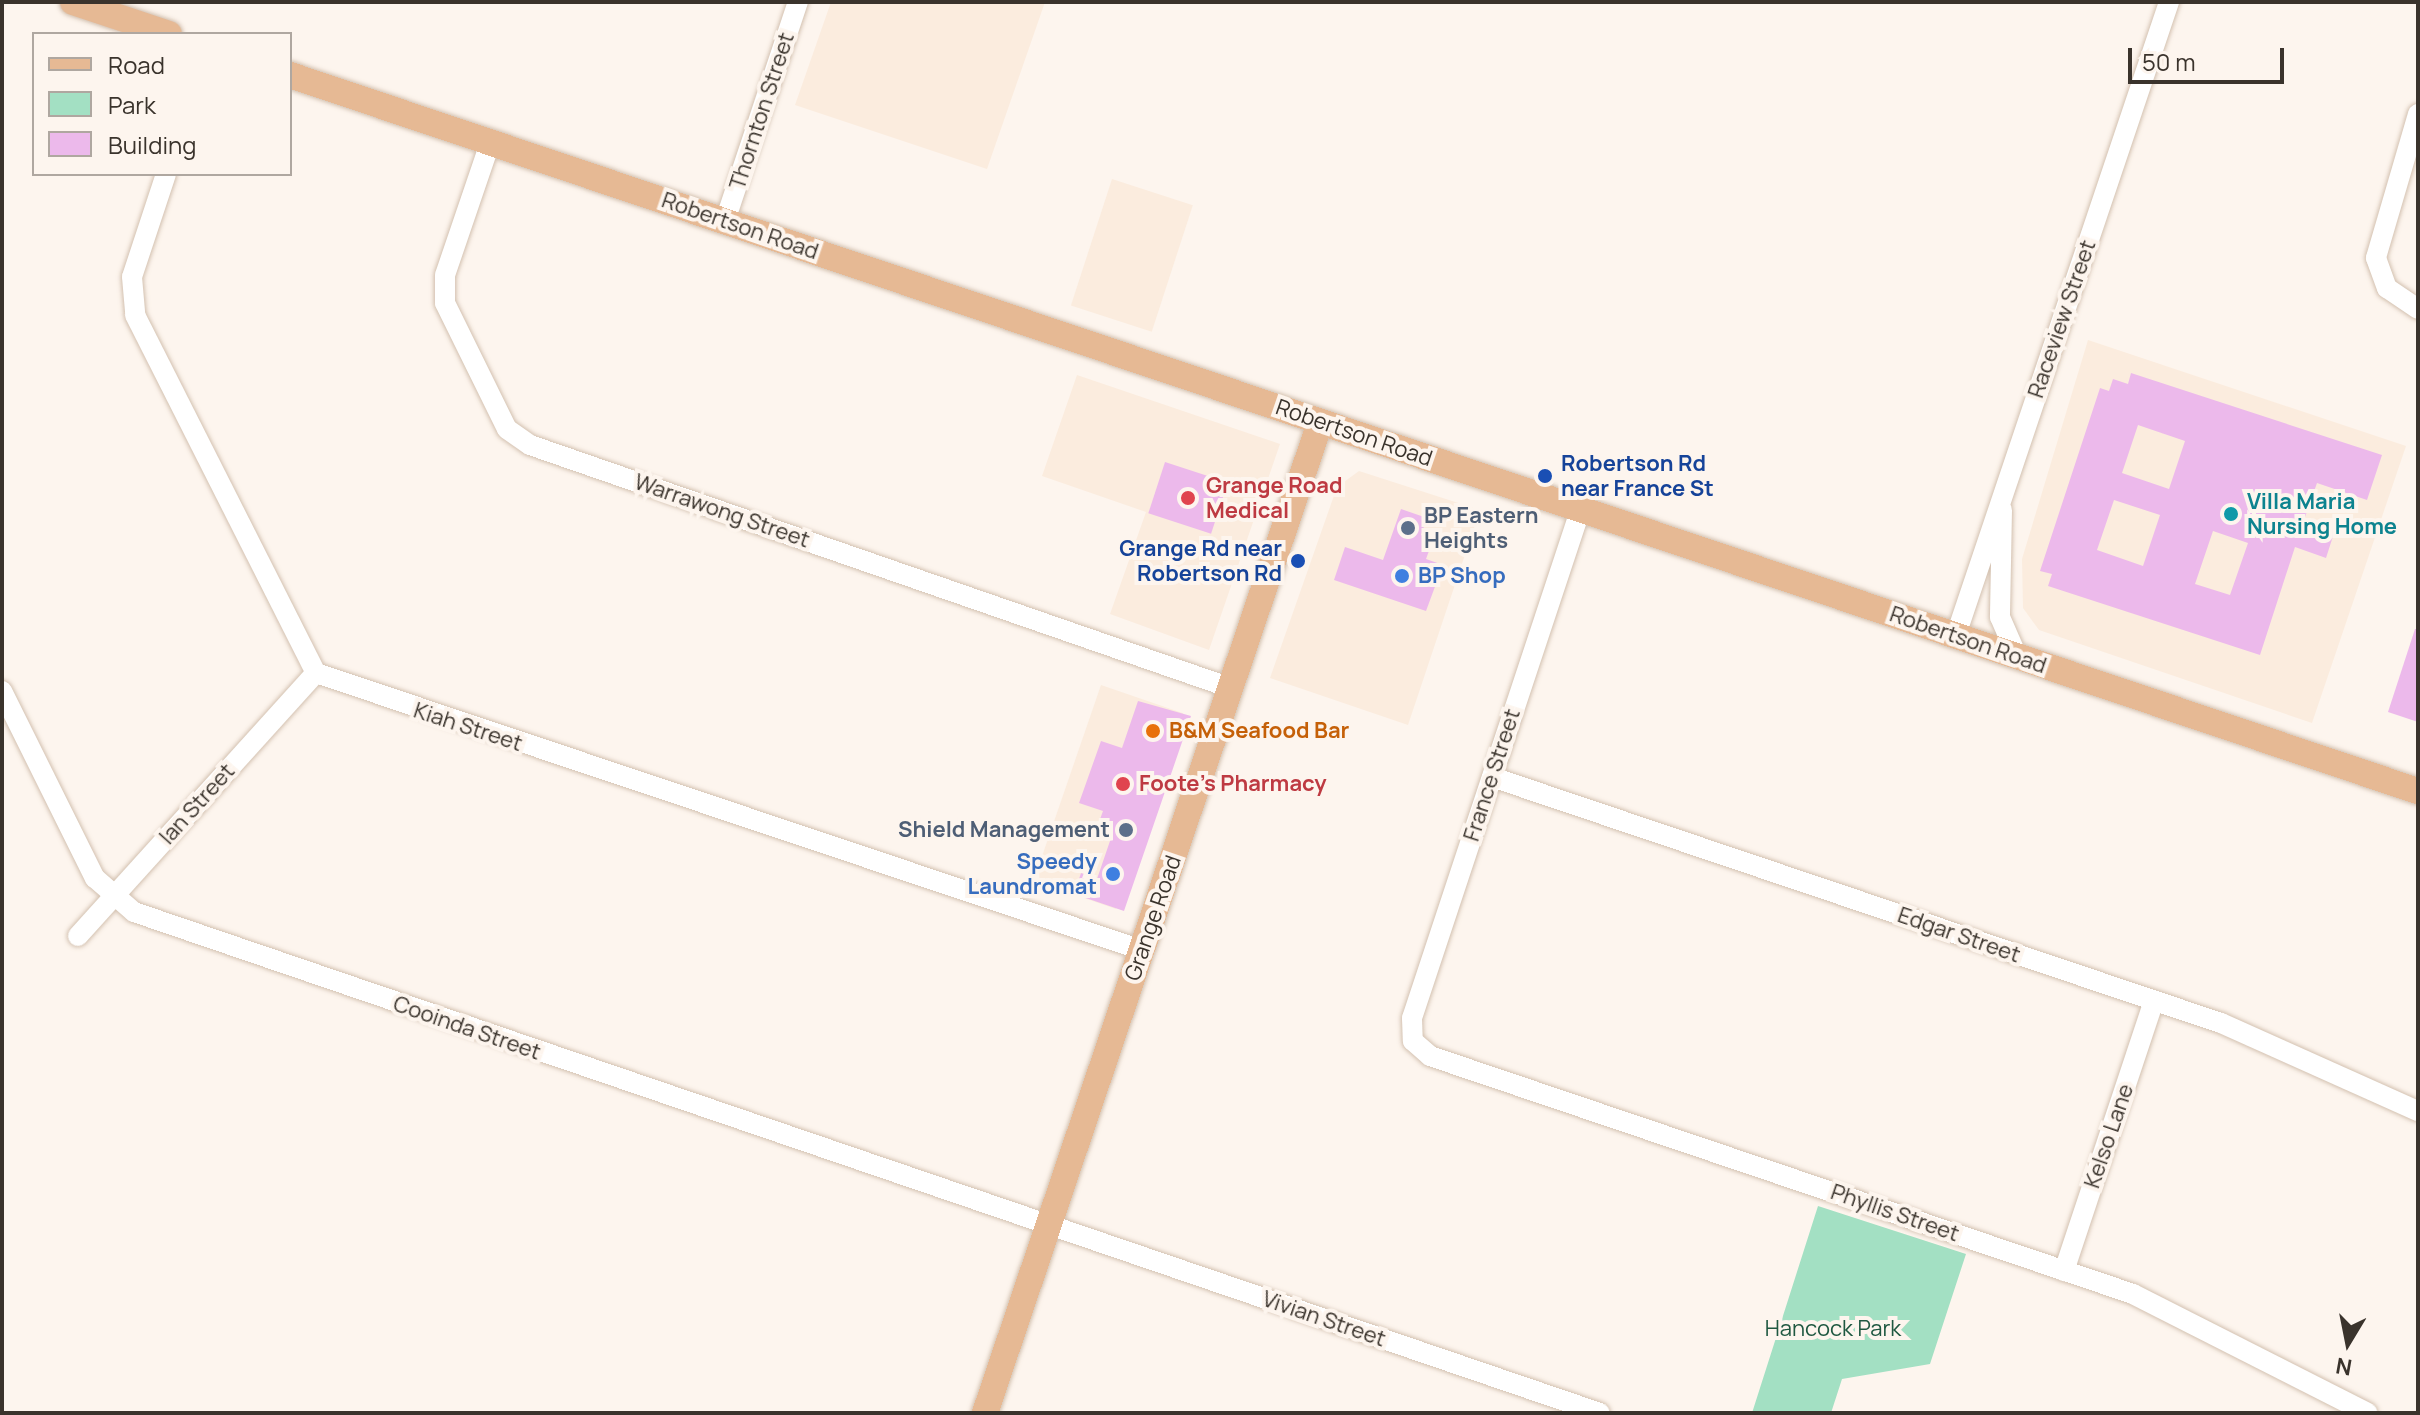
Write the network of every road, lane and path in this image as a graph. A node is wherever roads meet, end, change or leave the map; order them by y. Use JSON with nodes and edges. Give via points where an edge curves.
{"nodes":[{"id":1,"x":73,"y":2,"type":"edge"},
{"id":2,"x":798,"y":2,"type":"edge"},
{"id":3,"x":2169,"y":2,"type":"edge"},
{"id":4,"x":163,"y":32,"type":"edge"},
{"id":5,"x":292,"y":76,"type":"edge"},
{"id":6,"x":2418,"y":114,"type":"edge"},
{"id":7,"x":490,"y":143,"type":"junction"},
{"id":8,"x":165,"y":176,"type":"edge"},
{"id":9,"x":725,"y":221,"type":"junction"},
{"id":10,"x":2418,"y":309,"type":"edge"},
{"id":11,"x":1320,"y":423,"type":"junction"},
{"id":12,"x":2001,"y":498,"type":"junction"},
{"id":13,"x":1580,"y":511,"type":"junction"},
{"id":14,"x":1956,"y":635,"type":"junction"},
{"id":15,"x":2017,"y":656,"type":"junction"},
{"id":16,"x":316,"y":673,"type":"junction"},
{"id":17,"x":1231,"y":688,"type":"junction"},
{"id":18,"x":2,"y":691,"type":"edge"},
{"id":19,"x":1492,"y":777,"type":"junction"},
{"id":20,"x":2418,"y":791,"type":"edge"},
{"id":21,"x":113,"y":898,"type":"junction"},
{"id":22,"x":78,"y":936,"type":"dead end"},
{"id":23,"x":1142,"y":950,"type":"junction"},
{"id":24,"x":2154,"y":1001,"type":"junction"},
{"id":25,"x":1413,"y":1041,"type":"joint"},
{"id":26,"x":2418,"y":1111,"type":"edge"},
{"id":27,"x":1049,"y":1226,"type":"junction"},
{"id":28,"x":2064,"y":1271,"type":"junction"},
{"id":29,"x":985,"y":1413,"type":"edge"},
{"id":30,"x":1600,"y":1413,"type":"edge"},
{"id":31,"x":2368,"y":1413,"type":"edge"}],
"edges":[{"from":1,"to":4,"type":"main road"},
{"from":2,"to":9,"type":"street","name":"Thornton Street"},
{"from":3,"to":12,"type":"street","name":"Raceview Street"},
{"from":5,"to":7,"type":"main road","name":"Robertson Road"},
{"from":6,"to":10,"type":"street","via":[[2376,258],[2387,288]]},
{"from":7,"to":9,"type":"main road","name":"Robertson Road"},
{"from":7,"to":17,"type":"street","name":"Warrawong Street","via":[[445,275],[445,303],[507,429],[530,445]]},
{"from":8,"to":16,"type":"street","via":[[132,277],[135,315]]},
{"from":9,"to":11,"type":"main road","name":"Robertson Road"},
{"from":11,"to":13,"type":"main road","name":"Robertson Road"},
{"from":11,"to":17,"type":"main road","name":"Grange Road"},
{"from":12,"to":14,"type":"street","name":"Raceview Street"},
{"from":12,"to":15,"type":"street","via":[[2000,617]]},
{"from":13,"to":14,"type":"main road","name":"Robertson Road"},
{"from":13,"to":19,"type":"street","name":"France Street"},
{"from":14,"to":15,"type":"main road","name":"Robertson Road"},
{"from":15,"to":20,"type":"main road","name":"Robertson Road"},
{"from":16,"to":21,"type":"street","name":"Ian Street"},
{"from":16,"to":23,"type":"street","name":"Kiah Street"},
{"from":17,"to":23,"type":"main road","name":"Grange Road"},
{"from":18,"to":21,"type":"street","name":"Cooinda Street","via":[[88,865]]},
{"from":19,"to":24,"type":"street","name":"Edgar Street"},
{"from":19,"to":25,"type":"street","name":"France Street","via":[[1412,1018]]},
{"from":21,"to":22,"type":"street","name":"Ian Street"},
{"from":21,"to":27,"type":"street","name":"Cooinda Street","via":[[177,929]]},
{"from":23,"to":27,"type":"main road","name":"Grange Road"},
{"from":24,"to":26,"type":"street","name":"Edgar Street"},
{"from":24,"to":28,"type":"street","name":"Kelso Lane"},
{"from":25,"to":28,"type":"street","name":"Phyllis Street","via":[[1430,1056]]},
{"from":27,"to":29,"type":"main road","name":"Grange Road"},
{"from":27,"to":30,"type":"street","name":"Vivian Street"},
{"from":28,"to":31,"type":"street","name":"Phyllis Street","via":[[2133,1294]]}]}
